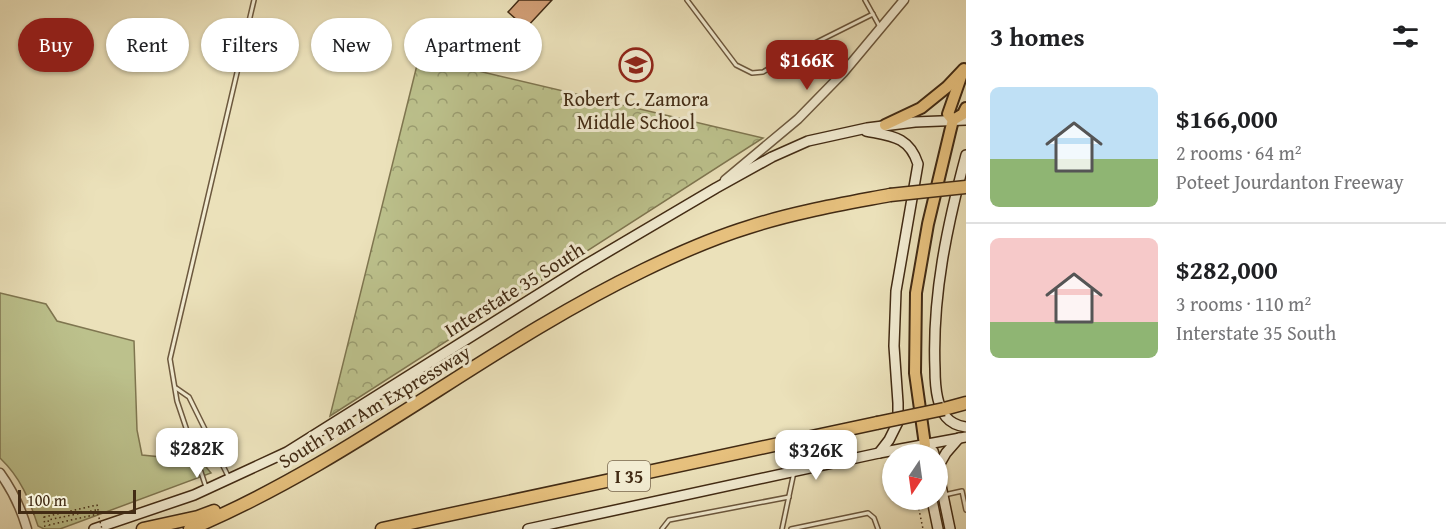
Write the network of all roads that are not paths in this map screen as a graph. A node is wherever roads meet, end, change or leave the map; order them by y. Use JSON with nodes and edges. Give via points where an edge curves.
{"nodes":[{"id":1,"x":254,"y":0,"type":"edge"},
{"id":2,"x":687,"y":0,"type":"edge"},
{"id":3,"x":865,"y":0,"type":"edge"},
{"id":4,"x":904,"y":0,"type":"edge"},
{"id":5,"x":873,"y":14,"type":"junction"},
{"id":6,"x":881,"y":30,"type":"junction"},
{"id":7,"x":965,"y":67,"type":"edge"},
{"id":8,"x":966,"y":108,"type":"edge"},
{"id":9,"x":953,"y":120,"type":"junction"},
{"id":10,"x":966,"y":120,"type":"edge"},
{"id":11,"x":885,"y":125,"type":"junction"},
{"id":12,"x":859,"y":129,"type":"junction"},
{"id":13,"x":966,"y":155,"type":"edge"},
{"id":14,"x":716,"y":188,"type":"junction"},
{"id":15,"x":966,"y":188,"type":"edge"},
{"id":16,"x":176,"y":388,"type":"junction"},
{"id":17,"x":966,"y":404,"type":"edge"},
{"id":18,"x":966,"y":427,"type":"edge"},
{"id":19,"x":963,"y":438,"type":"edge"},
{"id":20,"x":923,"y":444,"type":"edge"},
{"id":21,"x":944,"y":444,"type":"edge"},
{"id":22,"x":948,"y":451,"type":"edge"},
{"id":23,"x":882,"y":452,"type":"edge"},
{"id":24,"x":879,"y":453,"type":"junction"},
{"id":25,"x":794,"y":472,"type":"junction"},
{"id":26,"x":0,"y":473,"type":"edge"},
{"id":27,"x":230,"y":480,"type":"junction"},
{"id":28,"x":277,"y":487,"type":"junction"},
{"id":29,"x":207,"y":490,"type":"junction"},
{"id":30,"x":964,"y":491,"type":"edge"},
{"id":31,"x":948,"y":494,"type":"edge"},
{"id":32,"x":789,"y":497,"type":"junction"},
{"id":33,"x":934,"y":510,"type":"edge"},
{"id":34,"x":946,"y":510,"type":"edge"},
{"id":35,"x":966,"y":510,"type":"edge"},
{"id":36,"x":458,"y":513,"type":"junction"},
{"id":37,"x":27,"y":529,"type":"edge"},
{"id":38,"x":94,"y":529,"type":"edge"},
{"id":39,"x":143,"y":529,"type":"edge"},
{"id":40,"x":190,"y":529,"type":"edge"},
{"id":41,"x":382,"y":529,"type":"edge"},
{"id":42,"x":413,"y":529,"type":"edge"},
{"id":43,"x":528,"y":529,"type":"edge"},
{"id":44,"x":662,"y":529,"type":"edge"},
{"id":45,"x":782,"y":529,"type":"edge"},
{"id":46,"x":791,"y":529,"type":"edge"},
{"id":47,"x":878,"y":529,"type":"edge"},
{"id":48,"x":938,"y":529,"type":"edge"},
{"id":49,"x":950,"y":529,"type":"edge"}],
"edges":[{"from":1,"to":16,"type":"lane","via":[[170,359]]},
{"from":2,"to":5,"type":"lane","via":[[736,65],[752,73],[763,72]]},
{"from":3,"to":5,"type":"lane"},
{"from":4,"to":6,"type":"street"},
{"from":5,"to":6,"type":"lane"},
{"from":6,"to":14,"type":"street","via":[[798,119]]},
{"from":7,"to":9,"type":"main road","via":[[948,114]]},
{"from":7,"to":11,"type":"main road","via":[[921,108]]},
{"from":8,"to":9,"type":"main road"},
{"from":9,"to":10,"type":"main road","name":"Interstate 35 South"},
{"from":9,"to":11,"type":"main road","name":"Interstate 35 South"},
{"from":9,"to":20,"type":"main road","via":[[916,294],[915,372]]},
{"from":11,"to":12,"type":"main road","name":"Interstate 35 South"},
{"from":12,"to":14,"type":"main road","name":"Interstate 35 South","via":[[808,141]]},
{"from":12,"to":24,"type":"main road","via":[[899,139],[909,146],[918,164],[896,291],[898,422]]},
{"from":13,"to":18,"type":"main road","via":[[938,283],[934,344],[939,403],[945,417]]},
{"from":14,"to":27,"type":"main road","name":"Interstate 35 South","via":[[287,452]]},
{"from":15,"to":28,"type":"highway","name":"South Pan Am Expressway","bridge":true,"via":[[838,205],[748,227],[670,258],[573,307]]},
{"from":16,"to":27,"type":"lane","via":[[189,397]]},
{"from":16,"to":29,"type":"lane"},
{"from":17,"to":36,"type":"highway","number":"I 35","bridge":true},
{"from":19,"to":21,"type":"main road"},
{"from":19,"to":22,"type":"main road"},
{"from":23,"to":24,"type":"main road"},
{"from":24,"to":25,"type":"main road"},
{"from":25,"to":32,"type":"lane"},
{"from":25,"to":43,"type":"main road"},
{"from":26,"to":37,"type":"street","via":[[22,509]]},
{"from":27,"to":29,"type":"main road","name":"Interstate 35 South"},
{"from":28,"to":39,"type":"highway","via":[[198,517]]},
{"from":28,"to":40,"type":"highway","name":"South Pan Am Expressway"},
{"from":29,"to":38,"type":"main road","name":"Interstate 35 South"},
{"from":30,"to":31,"type":"lane"},
{"from":30,"to":35,"type":"lane"},
{"from":32,"to":44,"type":"lane","via":[[669,520]]},
{"from":32,"to":45,"type":"lane"},
{"from":33,"to":48,"type":"main road"},
{"from":34,"to":49,"type":"main road"},
{"from":36,"to":41,"type":"highway","number":"I 35"},
{"from":36,"to":42,"type":"highway"},
{"from":46,"to":47,"type":"lane","via":[[868,513]]}]}
